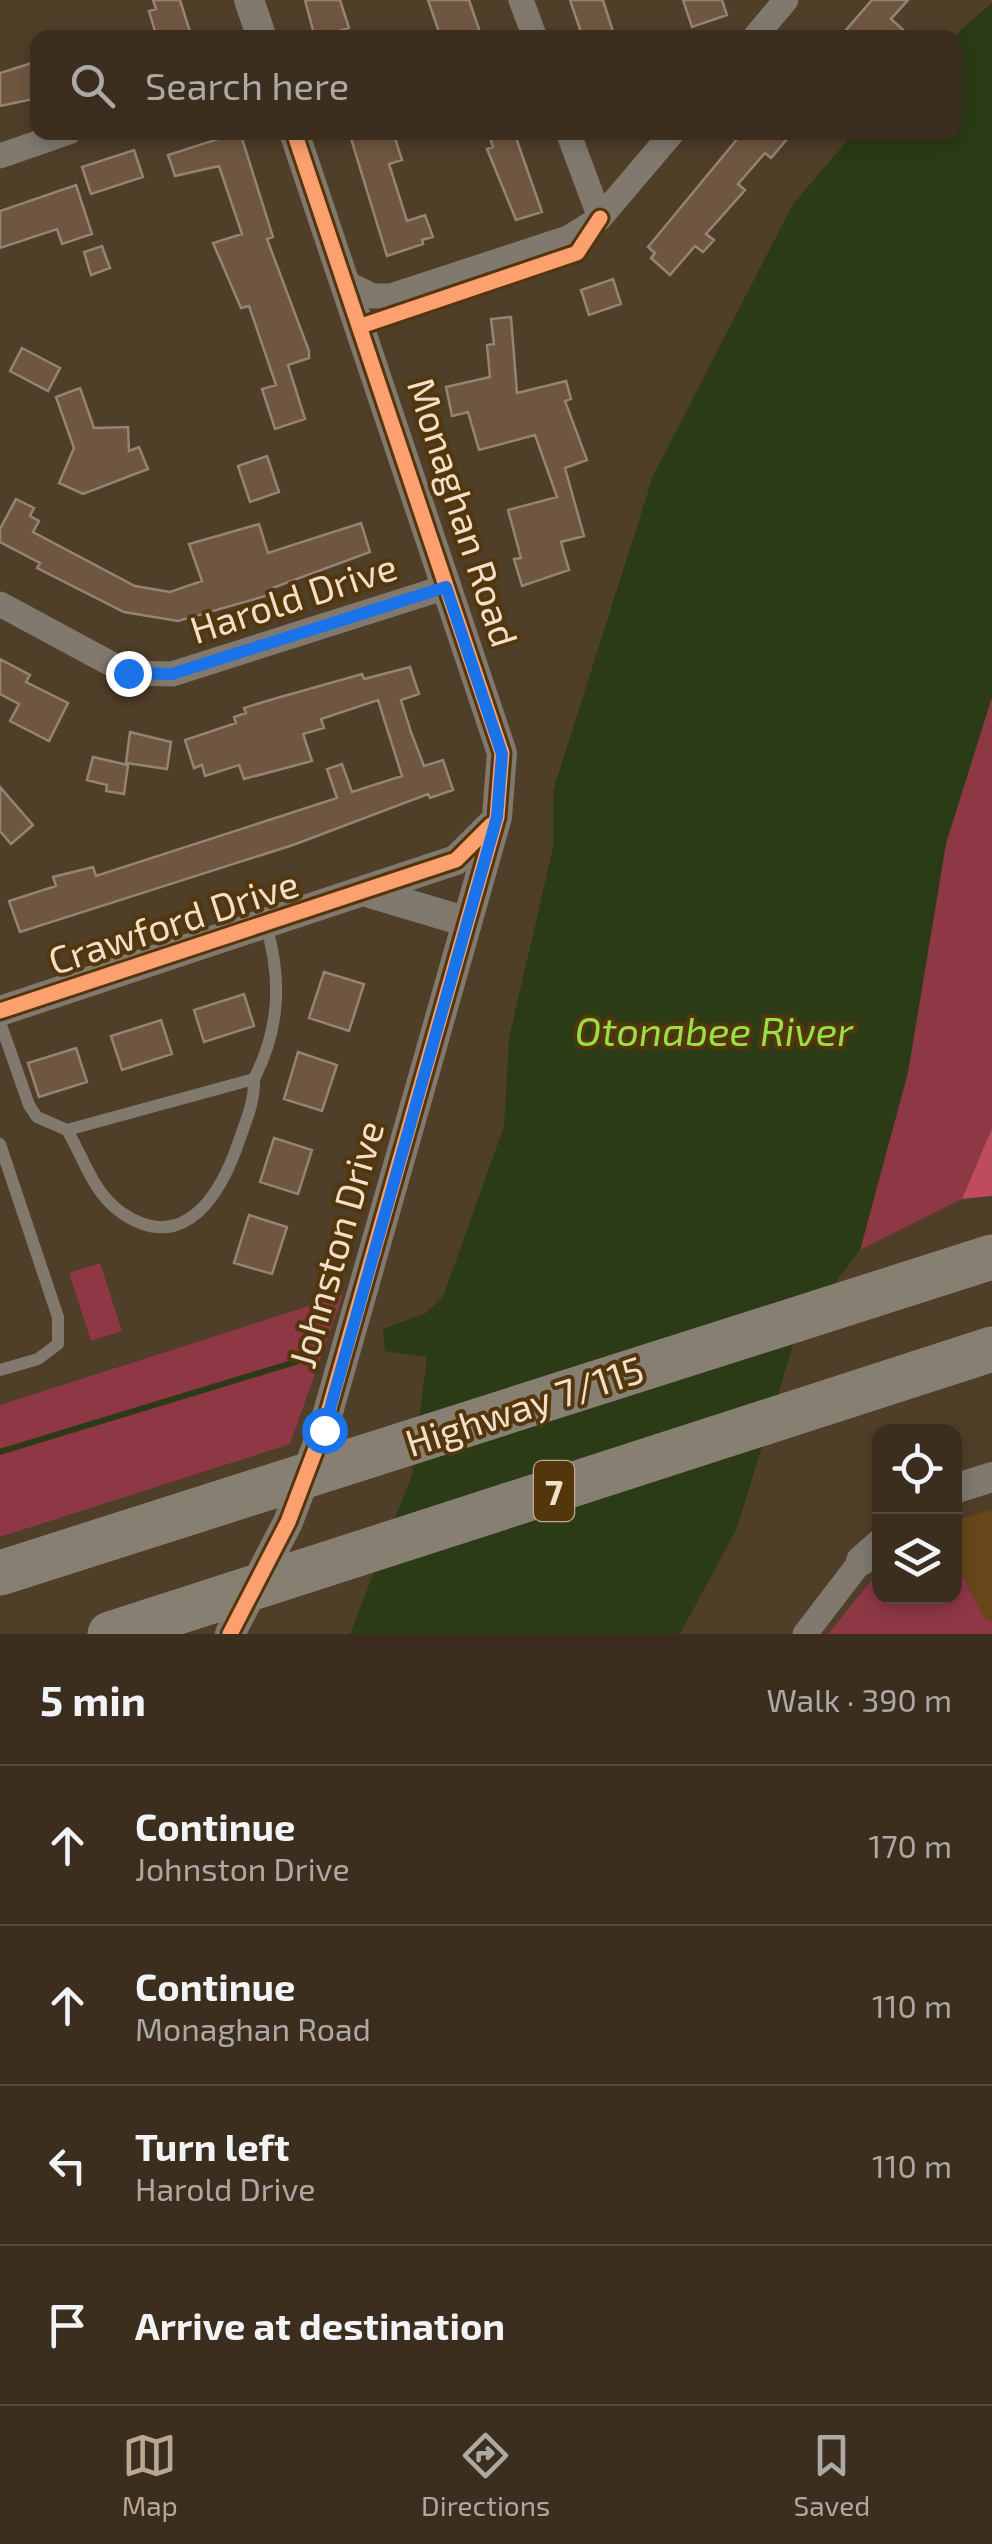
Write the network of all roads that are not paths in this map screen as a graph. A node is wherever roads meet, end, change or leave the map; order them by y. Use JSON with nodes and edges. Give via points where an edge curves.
{"nodes":[{"id":1,"x":249,"y":0,"type":"edge"},
{"id":2,"x":521,"y":0,"type":"edge"},
{"id":3,"x":786,"y":0,"type":"edge"},
{"id":4,"x":259,"y":30,"type":"edge"},
{"id":5,"x":531,"y":30,"type":"edge"},
{"id":6,"x":761,"y":30,"type":"edge"},
{"id":7,"x":46,"y":140,"type":"edge"},
{"id":8,"x":297,"y":140,"type":"edge"},
{"id":9,"x":571,"y":140,"type":"edge"},
{"id":10,"x":666,"y":140,"type":"edge"},
{"id":11,"x":0,"y":156,"type":"edge"},
{"id":12,"x":600,"y":218,"type":"junction"},
{"id":13,"x":346,"y":283,"type":"junction"},
{"id":14,"x":446,"y":587,"type":"junction"},
{"id":15,"x":0,"y":604,"type":"edge"},
{"id":16,"x":497,"y":817,"type":"junction"},
{"id":17,"x":367,"y":893,"type":"junction"},
{"id":18,"x":471,"y":922,"type":"junction"},
{"id":19,"x":266,"y":925,"type":"junction"},
{"id":20,"x":0,"y":1011,"type":"edge"},
{"id":21,"x":0,"y":1022,"type":"edge"},
{"id":22,"x":254,"y":1078,"type":"junction"},
{"id":23,"x":68,"y":1130,"type":"junction"},
{"id":24,"x":0,"y":1144,"type":"edge"},
{"id":25,"x":992,"y":1257,"type":"edge"},
{"id":26,"x":992,"y":1349,"type":"edge"},
{"id":27,"x":0,"y":1370,"type":"edge"},
{"id":28,"x":992,"y":1477,"type":"edge"},
{"id":29,"x":962,"y":1486,"type":"edge"},
{"id":30,"x":871,"y":1553,"type":"edge"},
{"id":31,"x":0,"y":1573,"type":"edge"},
{"id":32,"x":113,"y":1633,"type":"edge"},
{"id":33,"x":230,"y":1634,"type":"edge"},
{"id":34,"x":805,"y":1634,"type":"edge"}],
"edges":[{"from":1,"to":4,"type":"street"},
{"from":2,"to":5,"type":"street"},
{"from":3,"to":6,"type":"street"},
{"from":7,"to":11,"type":"street"},
{"from":8,"to":13,"type":"street","name":"Monaghan Road"},
{"from":9,"to":12,"type":"street"},
{"from":10,"to":12,"type":"street"},
{"from":12,"to":13,"type":"street","via":[[568,238],[391,296]]},
{"from":13,"to":14,"type":"street","name":"Monaghan Road"},
{"from":14,"to":15,"type":"street","name":"Harold Drive","via":[[172,674],[128,673]]},
{"from":14,"to":16,"type":"street","name":"Monaghan Road","via":[[502,754]]},
{"from":16,"to":17,"type":"street","name":"Crawford Drive","via":[[456,860]]},
{"from":16,"to":18,"type":"street","name":"Monaghan Road"},
{"from":17,"to":18,"type":"street"},
{"from":17,"to":19,"type":"street","name":"Crawford Drive"},
{"from":18,"to":33,"type":"street","name":"Johnston Drive","via":[[324,1430],[288,1522]]},
{"from":19,"to":20,"type":"street","name":"Crawford Drive"},
{"from":19,"to":22,"type":"lane","via":[[275,955],[276,1024]]},
{"from":21,"to":23,"type":"lane","via":[[29,1105],[37,1117]]},
{"from":22,"to":23,"type":"lane"},
{"from":22,"to":23,"type":"lane","via":[[255,1094],[226,1181],[210,1203],[180,1223],[153,1228],[122,1213],[85,1170]]},
{"from":24,"to":27,"type":"lane","via":[[58,1317],[58,1344],[38,1359]]},
{"from":25,"to":31,"type":"highway","name":"Highway 7/115","number":"7"},
{"from":26,"to":32,"type":"highway","number":"7"},
{"from":28,"to":29,"type":"street"},
{"from":30,"to":34,"type":"street"}]}
